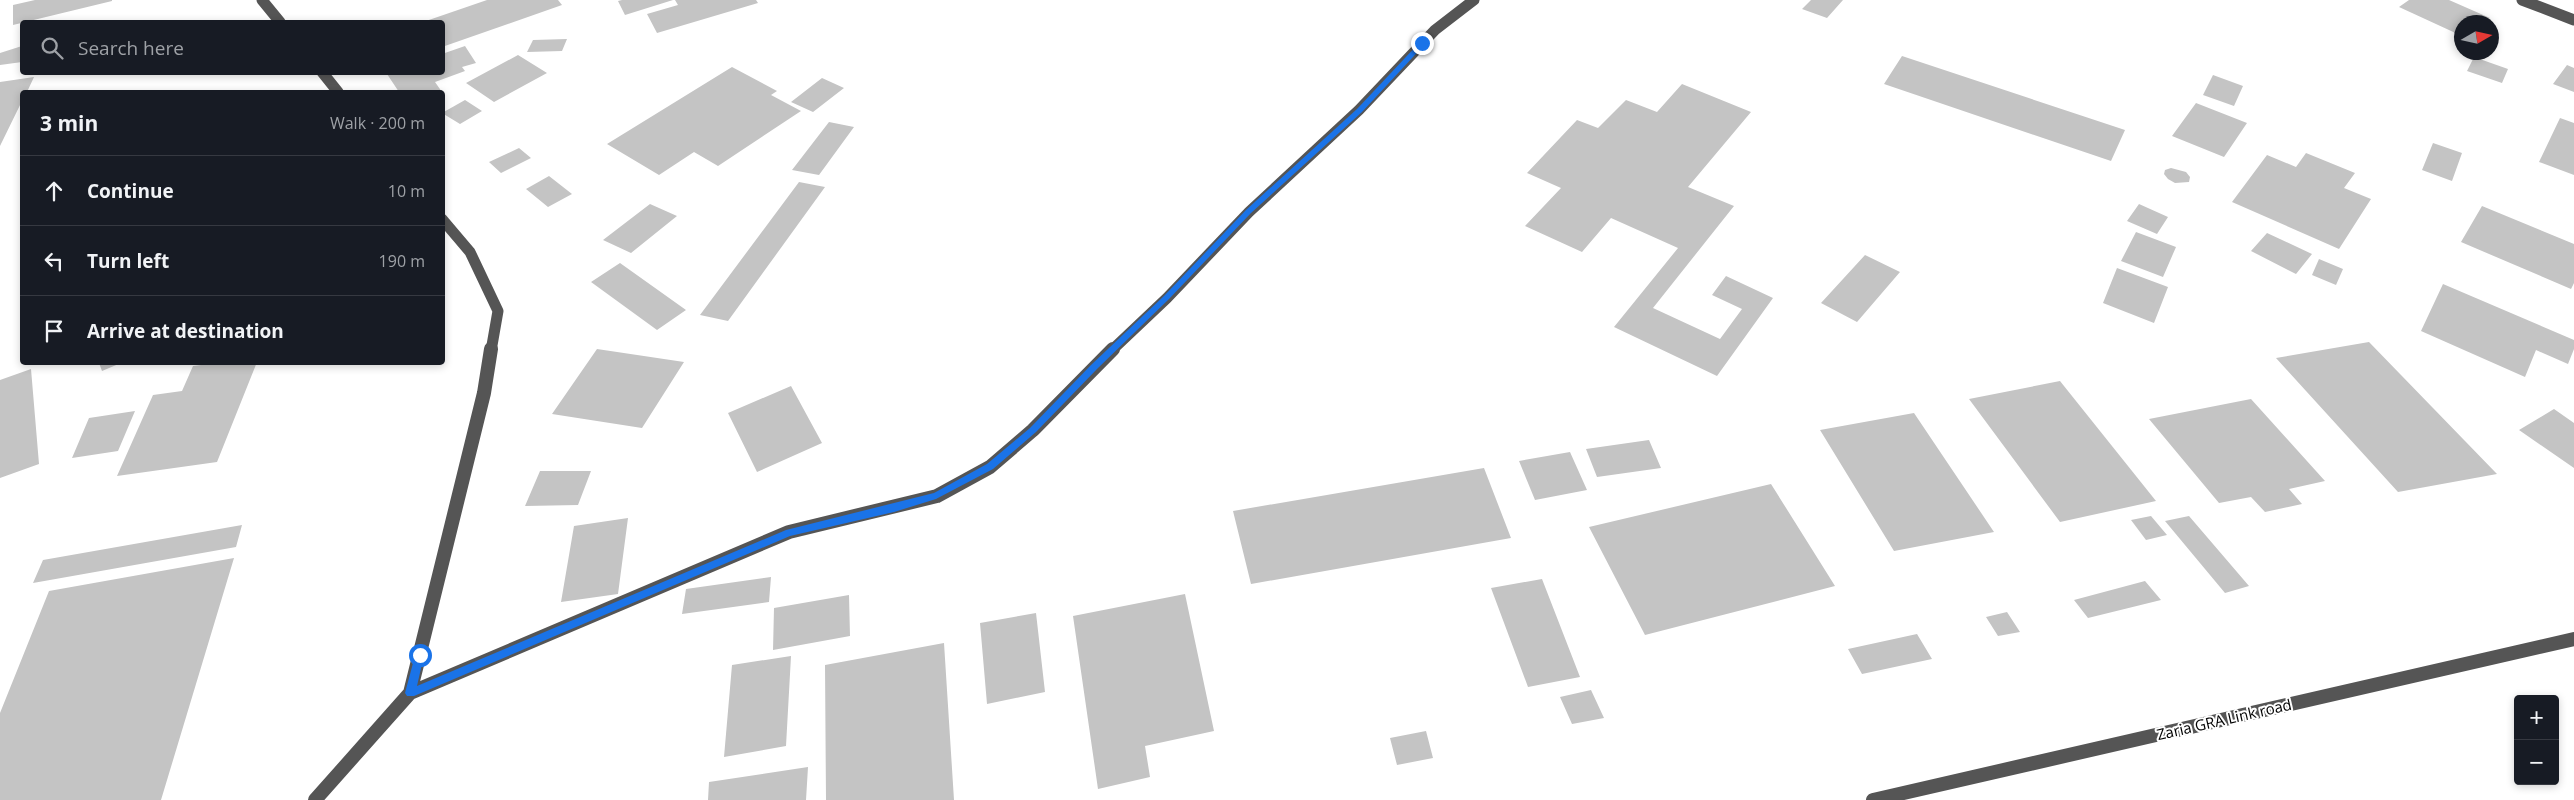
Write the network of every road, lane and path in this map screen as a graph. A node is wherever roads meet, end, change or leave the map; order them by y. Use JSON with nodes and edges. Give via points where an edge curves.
{"nodes":[{"id":1,"x":262,"y":0,"type":"edge"},
{"id":2,"x":1474,"y":0,"type":"edge"},
{"id":3,"x":2522,"y":0,"type":"edge"},
{"id":4,"x":278,"y":20,"type":"edge"},
{"id":5,"x":2574,"y":20,"type":"edge"},
{"id":6,"x":324,"y":75,"type":"edge"},
{"id":7,"x":336,"y":90,"type":"edge"},
{"id":8,"x":445,"y":223,"type":"edge"},
{"id":9,"x":2574,"y":639,"type":"edge"},
{"id":10,"x":410,"y":693,"type":"junction"},
{"id":11,"x":316,"y":800,"type":"edge"},
{"id":12,"x":1873,"y":800,"type":"edge"}],
"edges":[{"from":1,"to":4,"type":"street"},
{"from":2,"to":10,"type":"street","via":[[1435,30],[1359,110],[1249,212],[1033,430],[990,467],[936,496],[789,532]]},
{"from":3,"to":5,"type":"street"},
{"from":6,"to":7,"type":"street"},
{"from":8,"to":10,"type":"street","via":[[470,252],[498,311],[484,393]]},
{"from":9,"to":12,"type":"street","name":"Zaria GRA Link road"},
{"from":10,"to":11,"type":"street"}]}
